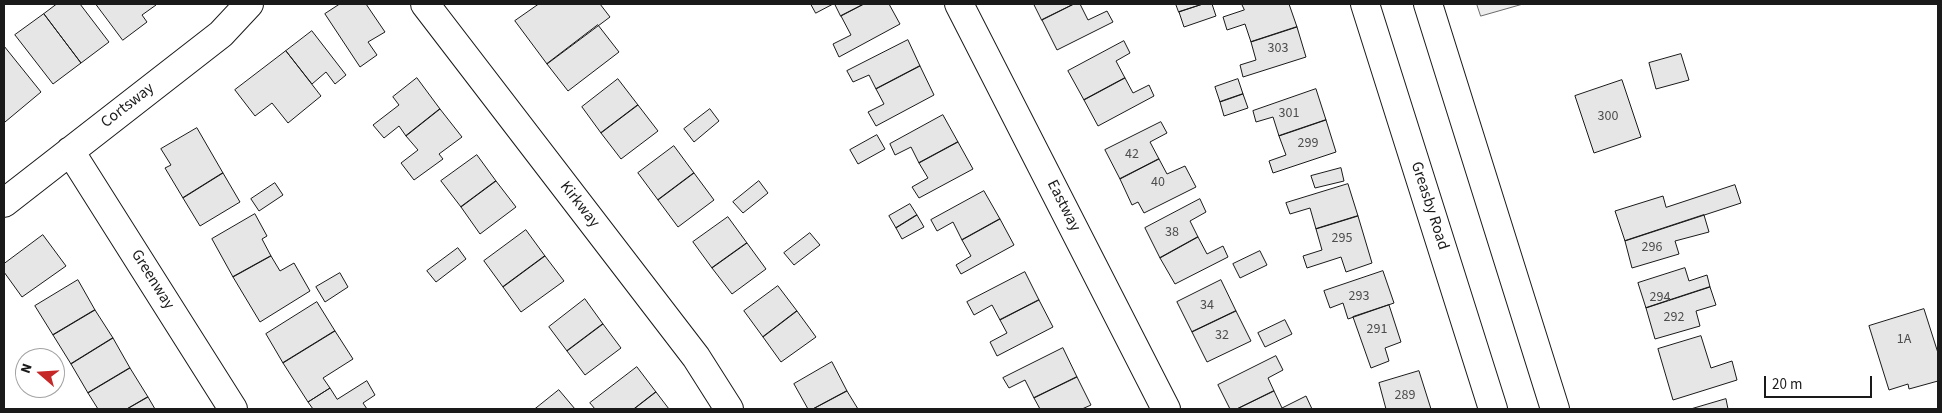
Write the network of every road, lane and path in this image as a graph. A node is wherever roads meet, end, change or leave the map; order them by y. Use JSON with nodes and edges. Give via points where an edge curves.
{"nodes":[{"id":1,"x":248,"y":4,"type":"edge"},
{"id":2,"x":425,"y":4,"type":"edge"},
{"id":3,"x":959,"y":4,"type":"edge"},
{"id":4,"x":1365,"y":4,"type":"edge"},
{"id":5,"x":1428,"y":4,"type":"edge"},
{"id":6,"x":70,"y":151,"type":"junction"},
{"id":7,"x":4,"y":203,"type":"edge"},
{"id":8,"x":233,"y":409,"type":"edge"},
{"id":9,"x":729,"y":409,"type":"edge"},
{"id":10,"x":1166,"y":409,"type":"edge"},
{"id":11,"x":1493,"y":409,"type":"edge"},
{"id":12,"x":1555,"y":409,"type":"edge"}],
"edges":[{"from":1,"to":6,"type":"street","name":"Cortsway","via":[[221,34]]},
{"from":2,"to":9,"type":"street","name":"Kirkway","via":[[696,357]]},
{"from":3,"to":10,"type":"street","name":"Eastway"},
{"from":4,"to":11,"type":"street","name":"Greasby Road"},
{"from":5,"to":12,"type":"street"},
{"from":6,"to":7,"type":"street","name":"Cortsway"},
{"from":6,"to":8,"type":"street","name":"Greenway"}]}
